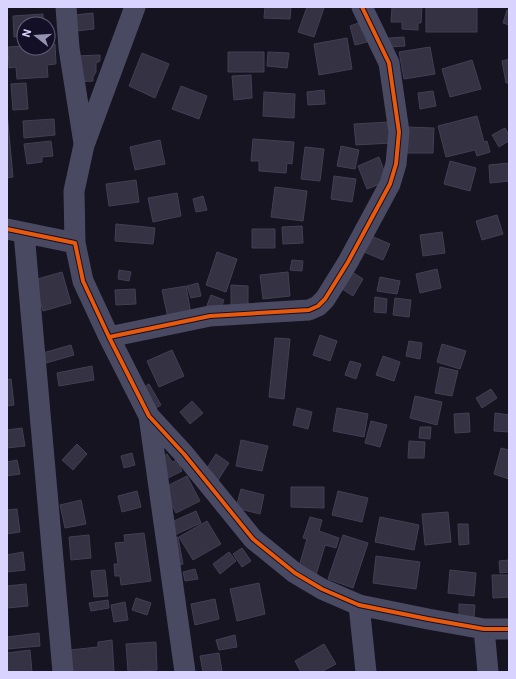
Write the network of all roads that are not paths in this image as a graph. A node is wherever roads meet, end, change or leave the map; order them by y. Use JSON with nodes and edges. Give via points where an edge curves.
{"nodes":[{"id":1,"x":66,"y":7,"type":"edge"},
{"id":2,"x":135,"y":7,"type":"edge"},
{"id":3,"x":362,"y":7,"type":"edge"},
{"id":4,"x":84,"y":146,"type":"junction"},
{"id":5,"x":15,"y":231,"type":"edge"},
{"id":6,"x":75,"y":243,"type":"junction"},
{"id":7,"x":109,"y":337,"type":"junction"},
{"id":8,"x":149,"y":416,"type":"junction"},
{"id":9,"x":359,"y":605,"type":"junction"},
{"id":10,"x":484,"y":629,"type":"junction"},
{"id":11,"x":509,"y":629,"type":"edge"},
{"id":12,"x":63,"y":672,"type":"edge"},
{"id":13,"x":185,"y":672,"type":"edge"},
{"id":14,"x":366,"y":672,"type":"edge"},
{"id":15,"x":488,"y":672,"type":"edge"}],
"edges":[{"from":1,"to":4,"type":"street","via":[[69,48]]},
{"from":2,"to":4,"type":"street"},
{"from":3,"to":7,"type":"street","via":[[389,63],[399,132],[396,164],[390,184],[325,299],[309,310],[210,316]]},
{"from":4,"to":6,"type":"street","via":[[74,191]]},
{"from":5,"to":6,"type":"street"},
{"from":5,"to":12,"type":"street"},
{"from":6,"to":7,"type":"street","via":[[83,282]]},
{"from":7,"to":8,"type":"street"},
{"from":8,"to":9,"type":"street","via":[[253,538],[295,573],[322,589]]},
{"from":8,"to":13,"type":"street"},
{"from":9,"to":10,"type":"street"},
{"from":9,"to":14,"type":"street"},
{"from":10,"to":11,"type":"street"},
{"from":10,"to":15,"type":"street"}]}
